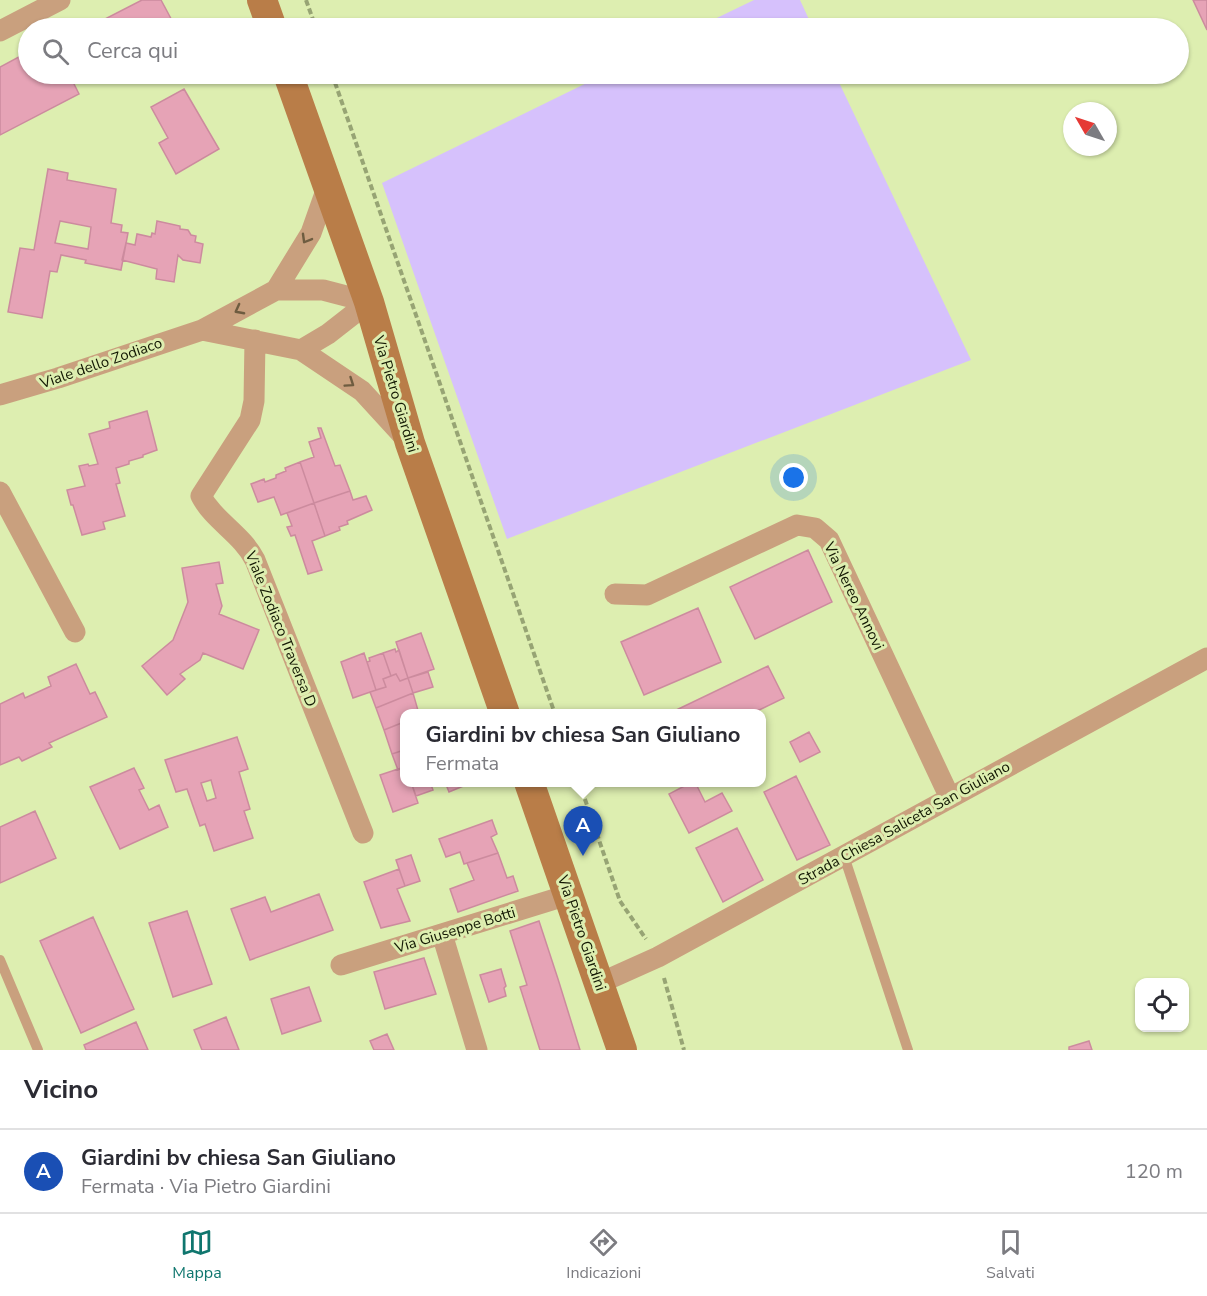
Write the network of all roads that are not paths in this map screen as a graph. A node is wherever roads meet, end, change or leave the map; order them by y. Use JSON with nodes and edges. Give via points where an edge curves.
{"nodes":[{"id":1,"x":60,"y":0,"type":"edge"},
{"id":2,"x":262,"y":0,"type":"edge"},
{"id":3,"x":25,"y":18,"type":"edge"},
{"id":4,"x":268,"y":18,"type":"edge"},
{"id":5,"x":18,"y":22,"type":"edge"},
{"id":6,"x":0,"y":31,"type":"edge"},
{"id":7,"x":292,"y":84,"type":"edge"},
{"id":8,"x":328,"y":185,"type":"junction"},
{"id":9,"x":276,"y":290,"type":"junction"},
{"id":10,"x":369,"y":302,"type":"junction"},
{"id":11,"x":202,"y":330,"type":"junction"},
{"id":12,"x":255,"y":340,"type":"junction"},
{"id":13,"x":301,"y":350,"type":"junction"},
{"id":14,"x":0,"y":395,"type":"edge"},
{"id":15,"x":410,"y":443,"type":"junction"},
{"id":16,"x":0,"y":492,"type":"edge"},
{"id":17,"x":615,"y":594,"type":"dead end"},
{"id":18,"x":75,"y":632,"type":"dead end"},
{"id":19,"x":1207,"y":658,"type":"edge"},
{"id":20,"x":503,"y":709,"type":"edge"},
{"id":21,"x":530,"y":787,"type":"edge"},
{"id":22,"x":950,"y":798,"type":"junction"},
{"id":23,"x":363,"y":833,"type":"dead end"},
{"id":24,"x":844,"y":856,"type":"junction"},
{"id":25,"x":568,"y":895,"type":"junction"},
{"id":26,"x":442,"y":934,"type":"junction"},
{"id":27,"x":0,"y":960,"type":"edge"},
{"id":28,"x":341,"y":965,"type":"dead end"},
{"id":29,"x":600,"y":983,"type":"junction"},
{"id":30,"x":39,"y":1050,"type":"edge"},
{"id":31,"x":477,"y":1050,"type":"edge"},
{"id":32,"x":622,"y":1050,"type":"edge"},
{"id":33,"x":908,"y":1050,"type":"edge"}],
"edges":[{"from":1,"to":3,"type":"street"},
{"from":2,"to":4,"type":"main road"},
{"from":5,"to":6,"type":"street"},
{"from":7,"to":8,"type":"main road","name":"Via Pietro Giardini"},
{"from":8,"to":9,"type":"street","one_way":true,"via":[[311,233]]},
{"from":8,"to":10,"type":"main road","name":"Via Pietro Giardini"},
{"from":9,"to":10,"type":"street","name":"Viale dello Zodiaco","via":[[323,290]]},
{"from":9,"to":11,"type":"street","name":"Viale dello Zodiaco","one_way":true},
{"from":10,"to":13,"type":"street"},
{"from":10,"to":15,"type":"main road","name":"Via Pietro Giardini"},
{"from":11,"to":12,"type":"street","name":"Viale dello Zodiaco"},
{"from":11,"to":14,"type":"street","name":"Viale dello Zodiaco"},
{"from":12,"to":13,"type":"street","name":"Viale dello Zodiaco"},
{"from":12,"to":23,"type":"street","name":"Viale Zodiaco Traversa D","via":[[250,420],[201,496],[252,554]]},
{"from":13,"to":15,"type":"street","name":"Viale dello Zodiaco","one_way":true,"via":[[362,391]]},
{"from":15,"to":20,"type":"main road","name":"Via Pietro Giardini"},
{"from":16,"to":18,"type":"street"},
{"from":17,"to":22,"type":"street","name":"Via Nereo Annovi","via":[[647,595],[797,525],[815,528],[829,540]]},
{"from":19,"to":22,"type":"street","name":"Strada Chiesa Saliceta San Giuliano"},
{"from":21,"to":25,"type":"main road","name":"Via Pietro Giardini"},
{"from":22,"to":24,"type":"street","name":"Strada Chiesa Saliceta San Giuliano"},
{"from":24,"to":29,"type":"street","name":"Strada Chiesa Saliceta San Giuliano","via":[[658,957]]},
{"from":24,"to":33,"type":"lane"},
{"from":25,"to":26,"type":"street","name":"Via Giuseppe Botti"},
{"from":25,"to":29,"type":"main road","name":"Via Pietro Giardini"},
{"from":26,"to":28,"type":"street","name":"Via Giuseppe Botti"},
{"from":26,"to":31,"type":"street"},
{"from":27,"to":30,"type":"lane"},
{"from":29,"to":32,"type":"main road","name":"Via Pietro Giardini"}]}
